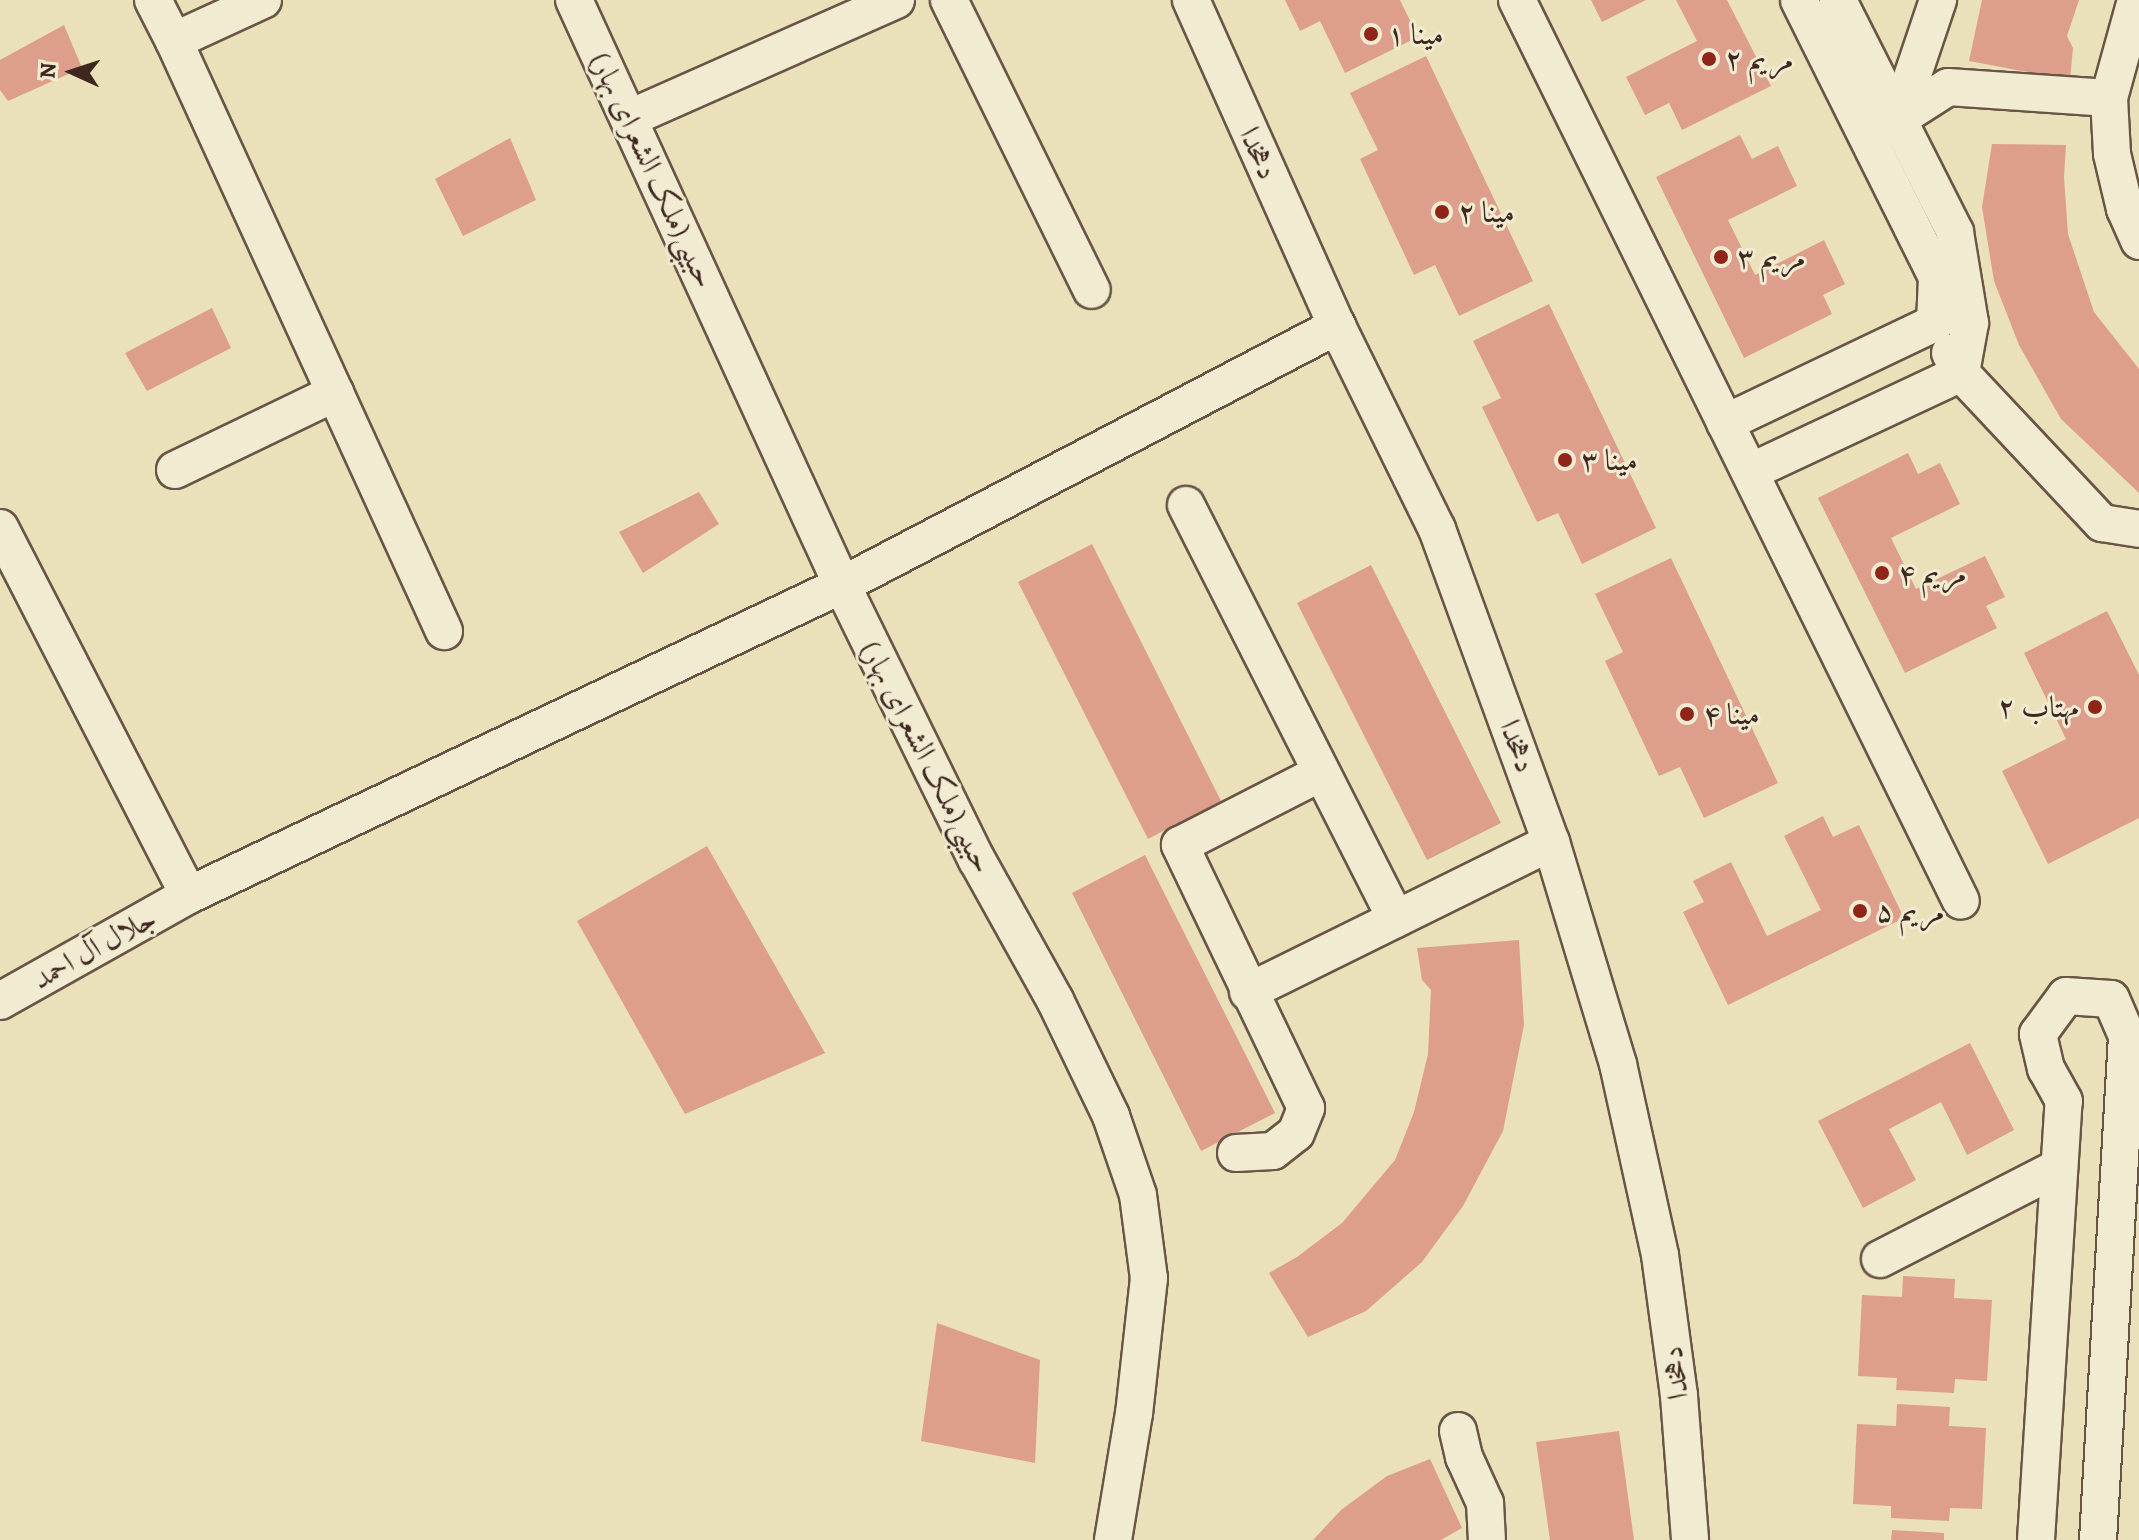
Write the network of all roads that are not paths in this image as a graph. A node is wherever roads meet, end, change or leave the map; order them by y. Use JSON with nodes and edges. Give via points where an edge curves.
{"nodes":[{"id":1,"x":153,"y":0,"type":"edge"},
{"id":2,"x":263,"y":0,"type":"edge"},
{"id":3,"x":574,"y":0,"type":"edge"},
{"id":4,"x":896,"y":0,"type":"edge"},
{"id":5,"x":949,"y":0,"type":"edge"},
{"id":6,"x":1191,"y":0,"type":"edge"},
{"id":7,"x":1517,"y":0,"type":"edge"},
{"id":8,"x":1799,"y":0,"type":"edge"},
{"id":9,"x":1838,"y":0,"type":"edge"},
{"id":10,"x":1938,"y":0,"type":"edge"},
{"id":11,"x":2136,"y":0,"type":"edge"},
{"id":12,"x":174,"y":41,"type":"junction"},
{"id":13,"x":2109,"y":98,"type":"junction"},
{"id":14,"x":630,"y":118,"type":"junction"},
{"id":15,"x":1883,"y":128,"type":"junction"},
{"id":16,"x":2139,"y":241,"type":"edge"},
{"id":17,"x":1092,"y":290,"type":"dead end"},
{"id":18,"x":1935,"y":323,"type":"junction"},
{"id":19,"x":1337,"y":326,"type":"junction"},
{"id":20,"x":1961,"y":373,"type":"junction"},
{"id":21,"x":335,"y":393,"type":"junction"},
{"id":22,"x":1725,"y":423,"type":"junction"},
{"id":23,"x":175,"y":470,"type":"dead end"},
{"id":24,"x":1750,"y":472,"type":"junction"},
{"id":25,"x":1186,"y":505,"type":"dead end"},
{"id":26,"x":0,"y":528,"type":"edge"},
{"id":27,"x":2139,"y":529,"type":"edge"},
{"id":28,"x":842,"y":585,"type":"junction"},
{"id":29,"x":444,"y":631,"type":"dead end"},
{"id":30,"x":1321,"y":773,"type":"junction"},
{"id":31,"x":1551,"y":842,"type":"junction"},
{"id":32,"x":189,"y":895,"type":"junction"},
{"id":33,"x":1961,"y":901,"type":"dead end"},
{"id":34,"x":1396,"y":919,"type":"junction"},
{"id":35,"x":1248,"y":992,"type":"junction"},
{"id":36,"x":0,"y":1001,"type":"edge"},
{"id":37,"x":1236,"y":1153,"type":"dead end"},
{"id":38,"x":2059,"y":1167,"type":"junction"},
{"id":39,"x":1880,"y":1259,"type":"dead end"},
{"id":40,"x":1458,"y":1431,"type":"dead end"},
{"id":41,"x":1113,"y":1540,"type":"edge"},
{"id":42,"x":1487,"y":1540,"type":"edge"},
{"id":43,"x":1690,"y":1540,"type":"edge"},
{"id":44,"x":2036,"y":1540,"type":"edge"},
{"id":45,"x":2098,"y":1540,"type":"edge"}],
"edges":[{"from":1,"to":12,"type":"street"},
{"from":2,"to":12,"type":"street"},
{"from":3,"to":14,"type":"street","name":"حبیبی(ملک الشعرای بهار)"},
{"from":4,"to":14,"type":"street"},
{"from":5,"to":17,"type":"street"},
{"from":6,"to":19,"type":"street","name":"دهخدا"},
{"from":7,"to":22,"type":"street"},
{"from":8,"to":15,"type":"street"},
{"from":9,"to":15,"type":"street"},
{"from":10,"to":15,"type":"street"},
{"from":11,"to":13,"type":"street"},
{"from":12,"to":21,"type":"street"},
{"from":13,"to":15,"type":"street","via":[[1948,87]]},
{"from":13,"to":16,"type":"street","via":[[2112,154]]},
{"from":14,"to":28,"type":"street","name":"حبیبی(ملک الشعرای بهار)"},
{"from":15,"to":18,"type":"street","via":[[1937,277]]},
{"from":15,"to":20,"type":"street","via":[[1955,232],[1970,323]]},
{"from":18,"to":20,"type":"street"},
{"from":18,"to":22,"type":"street"},
{"from":19,"to":28,"type":"street","name":"جلال آل احمد"},
{"from":19,"to":31,"type":"street","name":"دهخدا","via":[[1437,529]]},
{"from":20,"to":24,"type":"street"},
{"from":20,"to":27,"type":"street","via":[[2102,523]]},
{"from":21,"to":23,"type":"street"},
{"from":21,"to":29,"type":"street"},
{"from":22,"to":24,"type":"street"},
{"from":24,"to":33,"type":"street"},
{"from":25,"to":30,"type":"street"},
{"from":26,"to":32,"type":"street"},
{"from":28,"to":32,"type":"street","name":"جلال آل احمد"},
{"from":28,"to":41,"type":"street","name":"حبیبی(ملک الشعرای بهار)","via":[[977,860],[1093,1077],[1138,1195],[1149,1278]]},
{"from":30,"to":34,"type":"street"},
{"from":30,"to":35,"type":"street","via":[[1180,845]]},
{"from":31,"to":34,"type":"street"},
{"from":31,"to":43,"type":"street","name":"دهخدا","via":[[1618,1064],[1660,1255],[1679,1396]]},
{"from":32,"to":36,"type":"street","name":"جلال آل احمد"},
{"from":34,"to":35,"type":"street"},
{"from":35,"to":37,"type":"street","via":[[1306,1108],[1296,1133],[1273,1151]]},
{"from":38,"to":39,"type":"street"},
{"from":38,"to":44,"type":"street"},
{"from":38,"to":45,"type":"street","via":[[2064,1101],[2046,1069],[2038,1034],[2066,996],[2111,999],[2127,1036]]},
{"from":40,"to":42,"type":"street","via":[[1485,1503]]}]}
